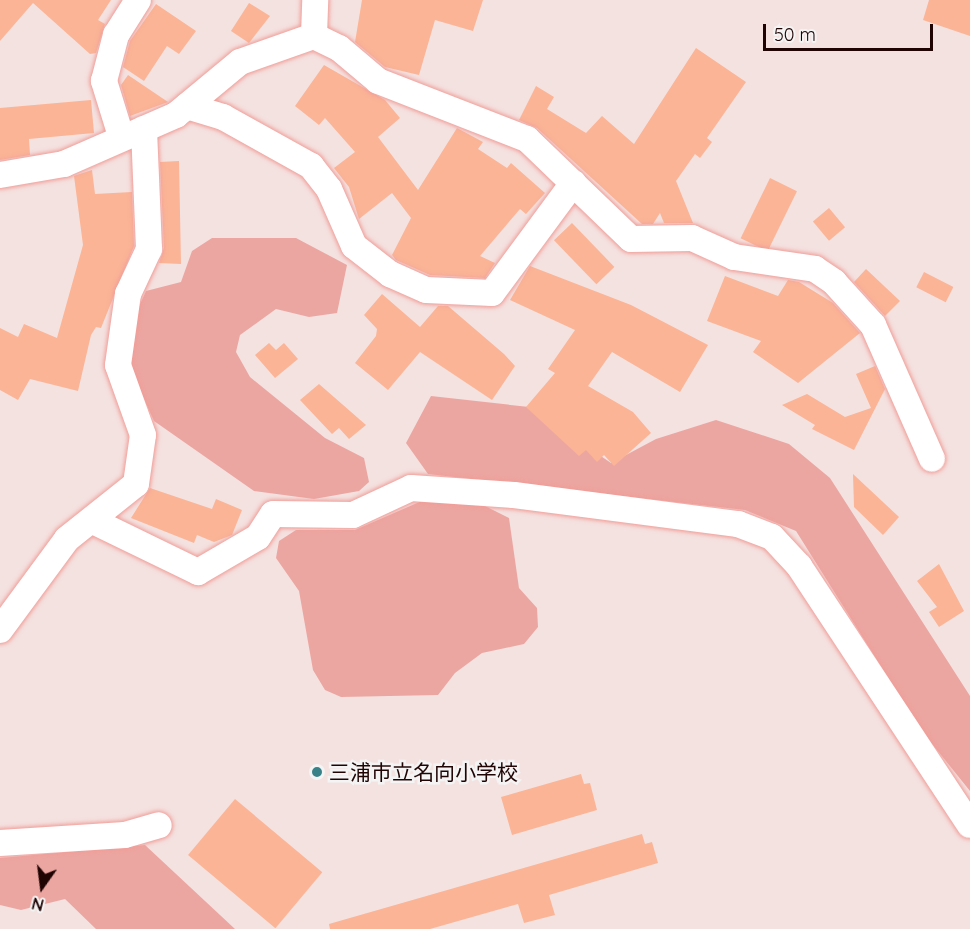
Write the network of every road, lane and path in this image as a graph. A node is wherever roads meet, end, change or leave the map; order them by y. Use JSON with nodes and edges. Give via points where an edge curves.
{"nodes":[{"id":1,"x":138,"y":0,"type":"edge"},
{"id":2,"x":315,"y":0,"type":"edge"},
{"id":3,"x":314,"y":36,"type":"junction"},
{"id":4,"x":187,"y":106,"type":"junction"},
{"id":5,"x":132,"y":133,"type":"junction"},
{"id":6,"x":0,"y":175,"type":"edge"},
{"id":7,"x":573,"y":183,"type":"junction"},
{"id":8,"x":932,"y":459,"type":"dead end"},
{"id":9,"x":93,"y":521,"type":"junction"},
{"id":10,"x":0,"y":630,"type":"edge"},
{"id":11,"x":159,"y":825,"type":"dead end"},
{"id":12,"x":970,"y":825,"type":"edge"},
{"id":13,"x":0,"y":843,"type":"edge"}],
"edges":[{"from":1,"to":5,"type":"street","via":[[116,35],[104,81]]},
{"from":2,"to":3,"type":"street"},
{"from":3,"to":4,"type":"street","via":[[240,62]]},
{"from":3,"to":7,"type":"street","via":[[339,48],[378,81],[527,139]]},
{"from":4,"to":5,"type":"street"},
{"from":4,"to":7,"type":"street","via":[[232,121],[311,166],[329,189],[354,246],[390,274],[426,291],[492,293]]},
{"from":5,"to":6,"type":"street","via":[[64,164]]},
{"from":5,"to":9,"type":"street","via":[[149,249],[128,294],[118,365],[143,435],[143,459],[136,484]]},
{"from":7,"to":8,"type":"street","via":[[631,239],[692,238],[734,257],[815,269],[834,282],[873,325]]},
{"from":9,"to":10,"type":"street","via":[[67,539]]},
{"from":9,"to":12,"type":"street","via":[[198,572],[258,537],[273,514],[353,515],[411,488],[514,495],[738,524],[772,537],[799,566]]},
{"from":11,"to":13,"type":"street","via":[[125,835]]}]}
